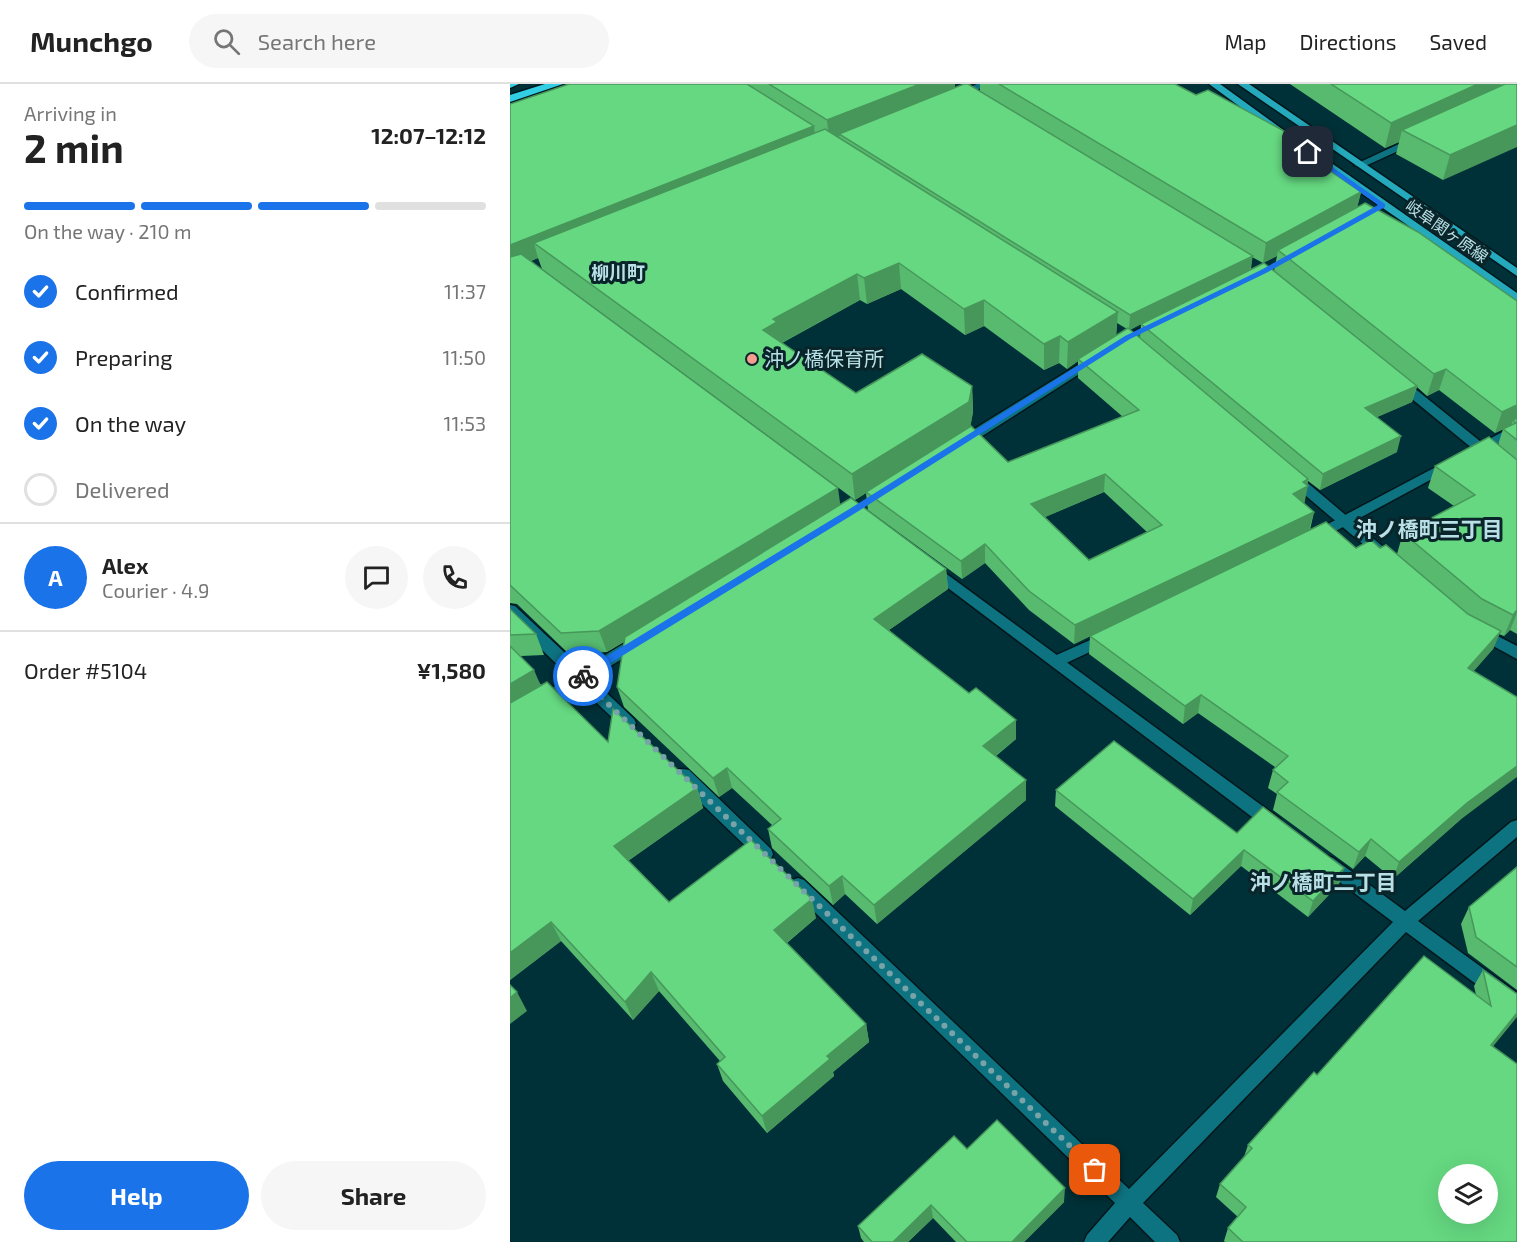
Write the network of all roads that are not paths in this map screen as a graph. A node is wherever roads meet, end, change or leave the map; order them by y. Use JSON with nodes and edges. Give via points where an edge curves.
{"nodes":[{"id":1,"x":556,"y":84,"type":"edge"},
{"id":2,"x":955,"y":84,"type":"edge"},
{"id":3,"x":986,"y":84,"type":"edge"},
{"id":4,"x":1214,"y":84,"type":"edge"},
{"id":5,"x":1243,"y":84,"type":"edge"},
{"id":6,"x":972,"y":94,"type":"junction"},
{"id":7,"x":510,"y":99,"type":"edge"},
{"id":8,"x":946,"y":100,"type":"edge"},
{"id":9,"x":1422,"y":136,"type":"edge"},
{"id":10,"x":1359,"y":165,"type":"junction"},
{"id":11,"x":1517,"y":273,"type":"edge"},
{"id":12,"x":1517,"y":298,"type":"edge"},
{"id":13,"x":1170,"y":317,"type":"edge"},
{"id":14,"x":1390,"y":374,"type":"edge"},
{"id":15,"x":1517,"y":428,"type":"edge"},
{"id":16,"x":1480,"y":447,"type":"junction"},
{"id":17,"x":945,"y":453,"type":"edge"},
{"id":18,"x":1281,"y":468,"type":"edge"},
{"id":19,"x":1517,"y":478,"type":"edge"},
{"id":20,"x":1345,"y":521,"type":"junction"},
{"id":21,"x":1302,"y":542,"type":"edge"},
{"id":22,"x":919,"y":558,"type":"edge"},
{"id":23,"x":1389,"y":559,"type":"edge"},
{"id":24,"x":510,"y":610,"type":"edge"},
{"id":25,"x":1468,"y":626,"type":"edge"},
{"id":26,"x":1121,"y":630,"type":"edge"},
{"id":27,"x":651,"y":634,"type":"edge"},
{"id":28,"x":1517,"y":653,"type":"edge"},
{"id":29,"x":1058,"y":661,"type":"junction"},
{"id":30,"x":580,"y":677,"type":"junction"},
{"id":31,"x":510,"y":721,"type":"edge"},
{"id":32,"x":640,"y":735,"type":"edge"},
{"id":33,"x":666,"y":759,"type":"edge"},
{"id":34,"x":1517,"y":828,"type":"edge"},
{"id":35,"x":1292,"y":837,"type":"edge"},
{"id":36,"x":1310,"y":851,"type":"edge"},
{"id":37,"x":1404,"y":922,"type":"junction"},
{"id":38,"x":1517,"y":1005,"type":"edge"},
{"id":39,"x":1129,"y":1203,"type":"junction"},
{"id":40,"x":1095,"y":1242,"type":"edge"},
{"id":41,"x":1170,"y":1242,"type":"edge"}],
"edges":[{"from":1,"to":7,"type":"highway"},
{"from":2,"to":6,"type":"street"},
{"from":3,"to":6,"type":"street"},
{"from":4,"to":12,"type":"main road","name":"岐阜関ヶ原線","via":[[1378,208]]},
{"from":5,"to":10,"type":"main road","name":"岐阜関ヶ原線"},
{"from":6,"to":8,"type":"street"},
{"from":9,"to":10,"type":"street"},
{"from":10,"to":11,"type":"main road","name":"岐阜関ヶ原線"},
{"from":13,"to":17,"type":"street","via":[[1127,338]]},
{"from":14,"to":16,"type":"street"},
{"from":15,"to":16,"type":"street"},
{"from":16,"to":19,"type":"street"},
{"from":16,"to":20,"type":"street"},
{"from":18,"to":20,"type":"street"},
{"from":20,"to":21,"type":"street"},
{"from":20,"to":23,"type":"street"},
{"from":22,"to":29,"type":"street"},
{"from":24,"to":30,"type":"street"},
{"from":25,"to":28,"type":"street"},
{"from":26,"to":29,"type":"street"},
{"from":27,"to":30,"type":"street"},
{"from":29,"to":35,"type":"street"},
{"from":30,"to":31,"type":"street"},
{"from":30,"to":32,"type":"street"},
{"from":33,"to":39,"type":"street"},
{"from":34,"to":37,"type":"street"},
{"from":36,"to":37,"type":"street"},
{"from":37,"to":38,"type":"street"},
{"from":37,"to":39,"type":"street"},
{"from":39,"to":40,"type":"street"},
{"from":39,"to":41,"type":"street"}]}
